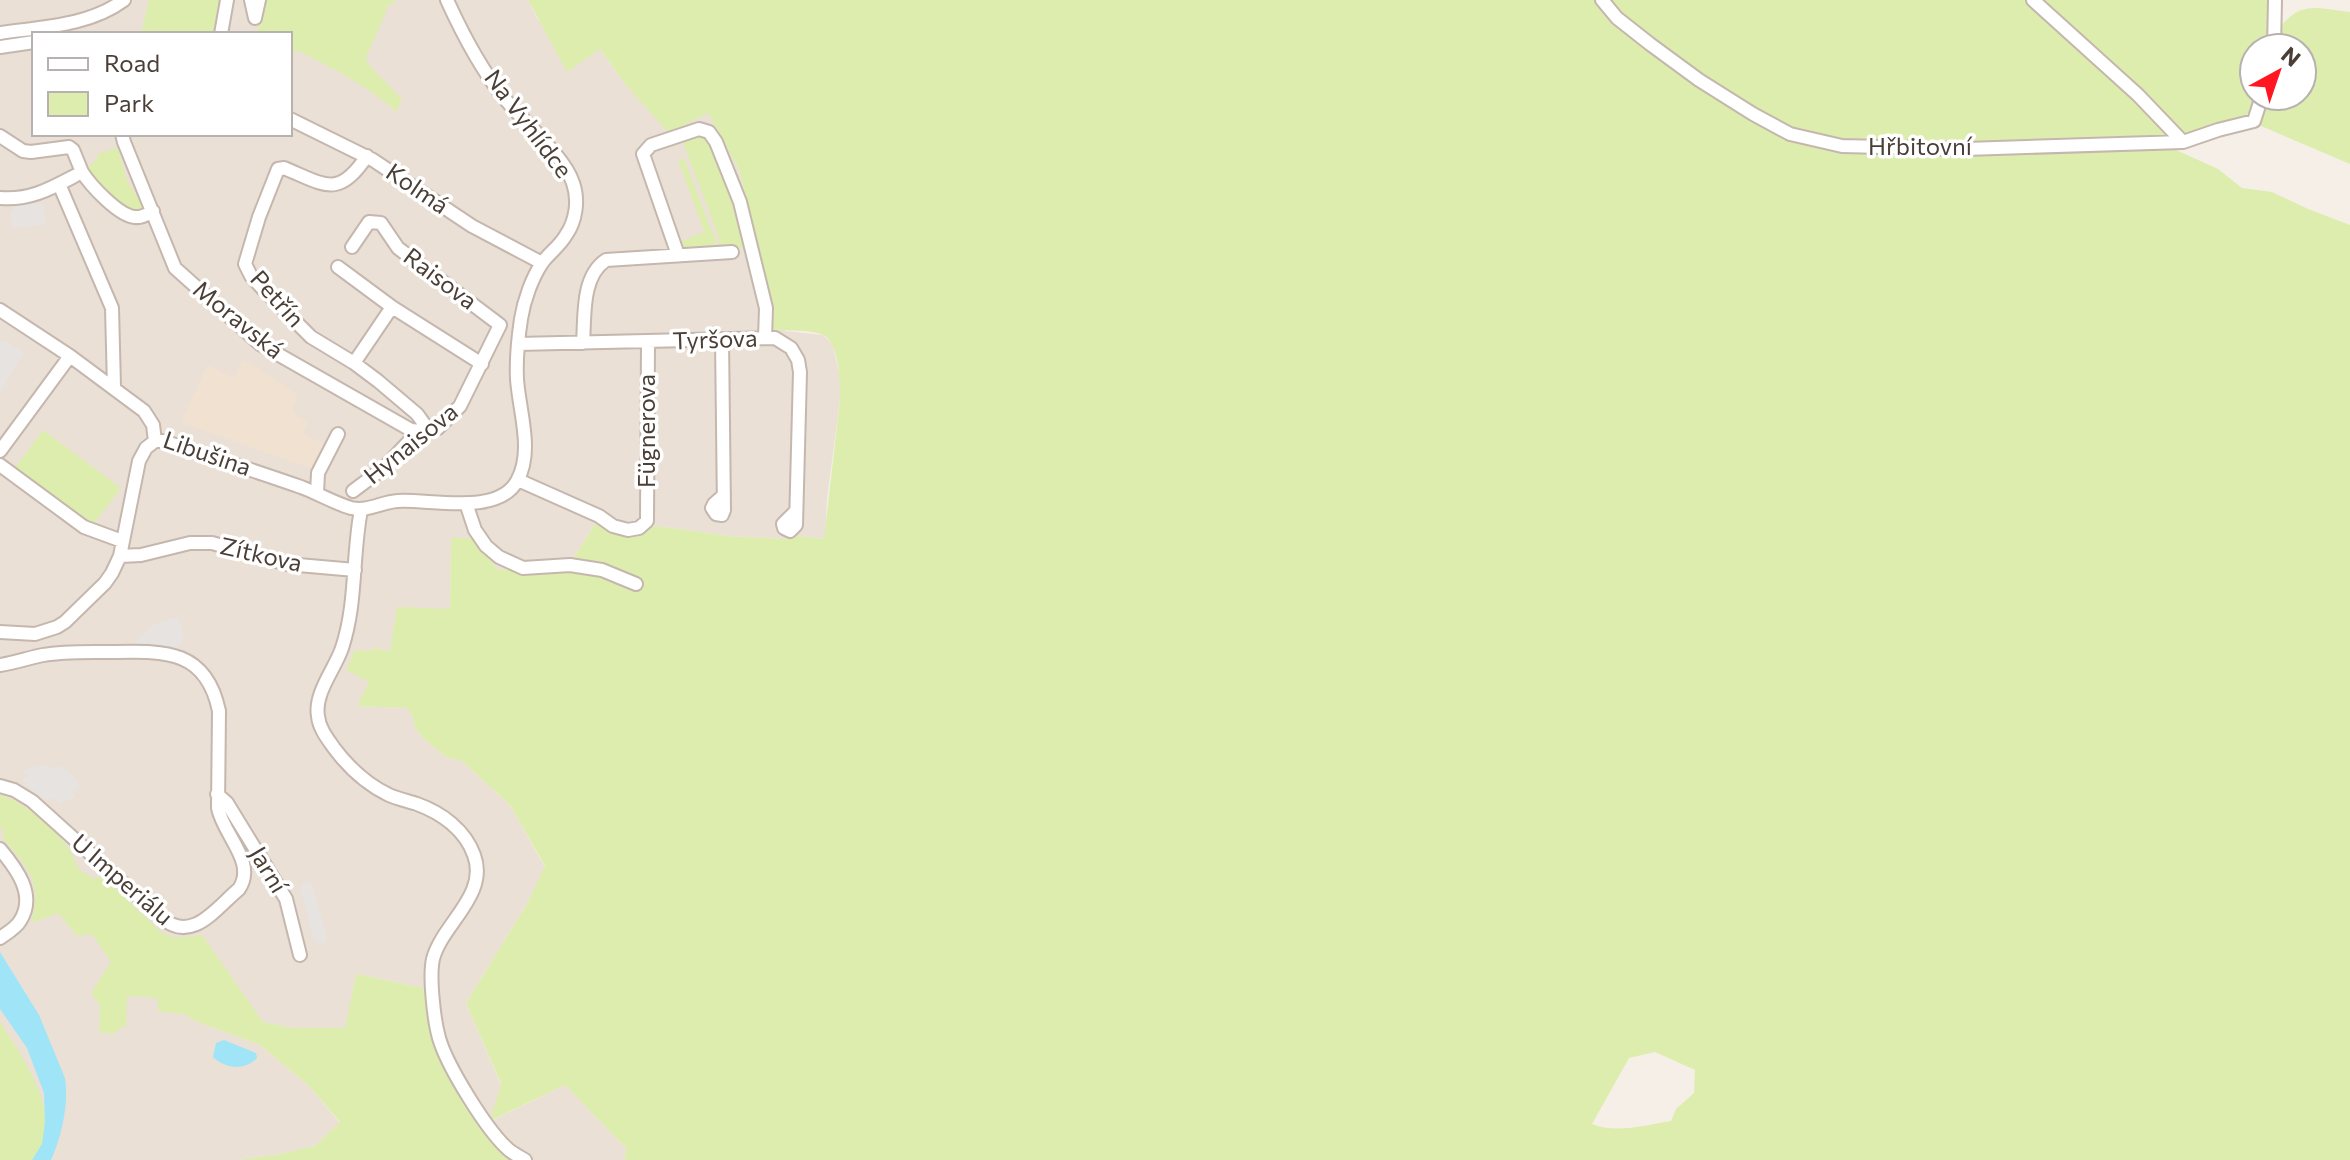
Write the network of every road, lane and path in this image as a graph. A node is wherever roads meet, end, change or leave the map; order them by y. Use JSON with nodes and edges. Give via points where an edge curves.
{"nodes":[{"id":1,"x":124,"y":0,"type":"edge"},
{"id":2,"x":227,"y":0,"type":"edge"},
{"id":3,"x":251,"y":0,"type":"edge"},
{"id":4,"x":259,"y":0,"type":"edge"},
{"id":5,"x":447,"y":0,"type":"edge"},
{"id":6,"x":1602,"y":0,"type":"edge"},
{"id":7,"x":2033,"y":0,"type":"edge"},
{"id":8,"x":2275,"y":0,"type":"edge"},
{"id":9,"x":221,"y":32,"type":"edge"},
{"id":10,"x":2274,"y":32,"type":"edge"},
{"id":11,"x":0,"y":33,"type":"edge"},
{"id":12,"x":32,"y":42,"type":"edge"},
{"id":13,"x":0,"y":47,"type":"edge"},
{"id":14,"x":2257,"y":112,"type":"edge"},
{"id":15,"x":292,"y":120,"type":"edge"},
{"id":16,"x":0,"y":136,"type":"edge"},
{"id":17,"x":122,"y":136,"type":"edge"},
{"id":18,"x":2183,"y":142,"type":"junction"},
{"id":19,"x":367,"y":156,"type":"junction"},
{"id":20,"x":82,"y":172,"type":"junction"},
{"id":21,"x":59,"y":184,"type":"junction"},
{"id":22,"x":0,"y":198,"type":"edge"},
{"id":23,"x":153,"y":211,"type":"junction"},
{"id":24,"x":352,"y":247,"type":"dead end"},
{"id":25,"x":732,"y":252,"type":"dead end"},
{"id":26,"x":678,"y":255,"type":"junction"},
{"id":27,"x":542,"y":263,"type":"junction"},
{"id":28,"x":338,"y":267,"type":"dead end"},
{"id":29,"x":392,"y":307,"type":"junction"},
{"id":30,"x":0,"y":310,"type":"edge"},
{"id":31,"x":520,"y":324,"type":"junction"},
{"id":32,"x":500,"y":325,"type":"junction"},
{"id":33,"x":765,"y":338,"type":"junction"},
{"id":34,"x":722,"y":339,"type":"junction"},
{"id":35,"x":648,"y":342,"type":"junction"},
{"id":36,"x":583,"y":343,"type":"junction"},
{"id":37,"x":518,"y":344,"type":"junction"},
{"id":38,"x":70,"y":356,"type":"junction"},
{"id":39,"x":354,"y":363,"type":"junction"},
{"id":40,"x":482,"y":364,"type":"junction"},
{"id":41,"x":114,"y":387,"type":"junction"},
{"id":42,"x":430,"y":432,"type":"junction"},
{"id":43,"x":338,"y":434,"type":"dead end"},
{"id":44,"x":155,"y":441,"type":"junction"},
{"id":45,"x":0,"y":451,"type":"edge"},
{"id":46,"x":0,"y":465,"type":"edge"},
{"id":47,"x":518,"y":480,"type":"junction"},
{"id":48,"x":353,"y":491,"type":"dead end"},
{"id":49,"x":317,"y":493,"type":"junction"},
{"id":50,"x":724,"y":495,"type":"dead end"},
{"id":51,"x":466,"y":503,"type":"junction"},
{"id":52,"x":361,"y":510,"type":"junction"},
{"id":53,"x":796,"y":511,"type":"dead end"},
{"id":54,"x":122,"y":541,"type":"junction"},
{"id":55,"x":120,"y":556,"type":"junction"},
{"id":56,"x":355,"y":570,"type":"junction"},
{"id":57,"x":636,"y":584,"type":"dead end"},
{"id":58,"x":0,"y":632,"type":"edge"},
{"id":59,"x":0,"y":665,"type":"edge"},
{"id":60,"x":0,"y":786,"type":"edge"},
{"id":61,"x":217,"y":794,"type":"junction"},
{"id":62,"x":0,"y":849,"type":"edge"},
{"id":63,"x":0,"y":938,"type":"edge"},
{"id":64,"x":300,"y":955,"type":"dead end"},
{"id":65,"x":525,"y":1160,"type":"edge"}],
"edges":[{"from":1,"to":11,"type":"street","via":[[88,19]]},
{"from":2,"to":9,"type":"street"},
{"from":3,"to":4,"type":"street","via":[[255,18]]},
{"from":5,"to":27,"type":"street","name":"Na Vyhlídce","via":[[502,96],[573,181],[575,213],[566,235]]},
{"from":6,"to":18,"type":"street","name":"Hřbitovní","via":[[1650,44],[1753,114],[1790,134],[1843,147]]},
{"from":7,"to":18,"type":"street"},
{"from":8,"to":10,"type":"street"},
{"from":12,"to":13,"type":"street"},
{"from":14,"to":18,"type":"street","name":"Hřbitovní","via":[[2254,121]]},
{"from":15,"to":19,"type":"street","name":"Kolmá"},
{"from":16,"to":20,"type":"street","via":[[23,151],[69,147]]},
{"from":17,"to":23,"type":"street","name":"Moravská"},
{"from":19,"to":27,"type":"street","name":"Kolmá","via":[[472,226]]},
{"from":19,"to":39,"type":"street","name":"Petřín","via":[[355,175],[327,186],[278,169],[245,264],[311,337]]},
{"from":20,"to":21,"type":"street"},
{"from":20,"to":23,"type":"street","via":[[91,186],[131,217]]},
{"from":21,"to":22,"type":"street","via":[[35,196]]},
{"from":21,"to":41,"type":"street","via":[[112,308]]},
{"from":23,"to":42,"type":"street","name":"Moravská","via":[[175,268],[260,344],[411,430]]},
{"from":24,"to":32,"type":"street","name":"Raisova","via":[[369,222],[381,223],[398,248]]},
{"from":25,"to":26,"type":"street"},
{"from":26,"to":33,"type":"street","via":[[643,154],[651,145],[704,130],[716,142],[740,202],[766,308]]},
{"from":26,"to":36,"type":"street","via":[[601,263],[588,288]]},
{"from":27,"to":31,"type":"street","name":"Na Vyhlídce"},
{"from":28,"to":29,"type":"street","name":"Raisova"},
{"from":29,"to":39,"type":"street"},
{"from":29,"to":40,"type":"street","name":"Raisova"},
{"from":30,"to":38,"type":"street","name":"Libušina"},
{"from":31,"to":32,"type":"street"},
{"from":31,"to":37,"type":"street","name":"Na Vyhlídce"},
{"from":32,"to":40,"type":"street","name":"Hynaisova"},
{"from":33,"to":34,"type":"street","name":"Tyršova"},
{"from":33,"to":53,"type":"street","name":"Tyršova","via":[[781,340],[798,360]]},
{"from":34,"to":35,"type":"street","name":"Tyršova"},
{"from":34,"to":50,"type":"street"},
{"from":35,"to":36,"type":"street","name":"Tyršova"},
{"from":35,"to":47,"type":"street","name":"Fügnerova","via":[[647,521],[628,530],[613,526]]},
{"from":36,"to":37,"type":"street","name":"Tyršova"},
{"from":37,"to":47,"type":"street","name":"Na Vyhlídce","via":[[525,456]]},
{"from":38,"to":41,"type":"street","name":"Libušina"},
{"from":38,"to":45,"type":"street"},
{"from":39,"to":42,"type":"street","name":"Petřín","via":[[417,414]]},
{"from":40,"to":42,"type":"street","name":"Hynaisova","via":[[460,406]]},
{"from":41,"to":44,"type":"street","name":"Libušina","via":[[144,411]]},
{"from":42,"to":48,"type":"street","name":"Hynaisova","via":[[414,436]]},
{"from":43,"to":49,"type":"street","via":[[318,473]]},
{"from":44,"to":49,"type":"street","name":"Libušina"},
{"from":44,"to":54,"type":"street","via":[[139,461]]},
{"from":46,"to":54,"type":"street","via":[[84,527]]},
{"from":47,"to":51,"type":"street","via":[[496,499]]},
{"from":49,"to":52,"type":"street","name":"Libušina"},
{"from":51,"to":52,"type":"street","via":[[398,501]]},
{"from":51,"to":57,"type":"street","via":[[475,530],[499,557],[523,568],[570,565],[602,570]]},
{"from":52,"to":56,"type":"street"},
{"from":54,"to":55,"type":"street"},
{"from":55,"to":56,"type":"street","name":"Zítkova","via":[[212,543],[287,564]]},
{"from":55,"to":58,"type":"street","via":[[105,583],[65,622],[35,634]]},
{"from":56,"to":65,"type":"street","via":[[350,619],[320,697],[321,728],[361,779],[442,815],[474,855],[473,890],[434,959],[439,1038],[490,1130]]},
{"from":59,"to":61,"type":"street","name":"U Imperiálu","via":[[72,652],[156,651],[184,659],[204,676],[217,700]]},
{"from":60,"to":61,"type":"street","name":"U Imperiálu","via":[[32,801],[168,924],[185,929],[239,889],[245,876],[244,862],[220,820]]},
{"from":61,"to":64,"type":"street","name":"Jarní","via":[[286,899]]},
{"from":62,"to":63,"type":"street","via":[[21,878],[26,900],[21,921]]}]}
